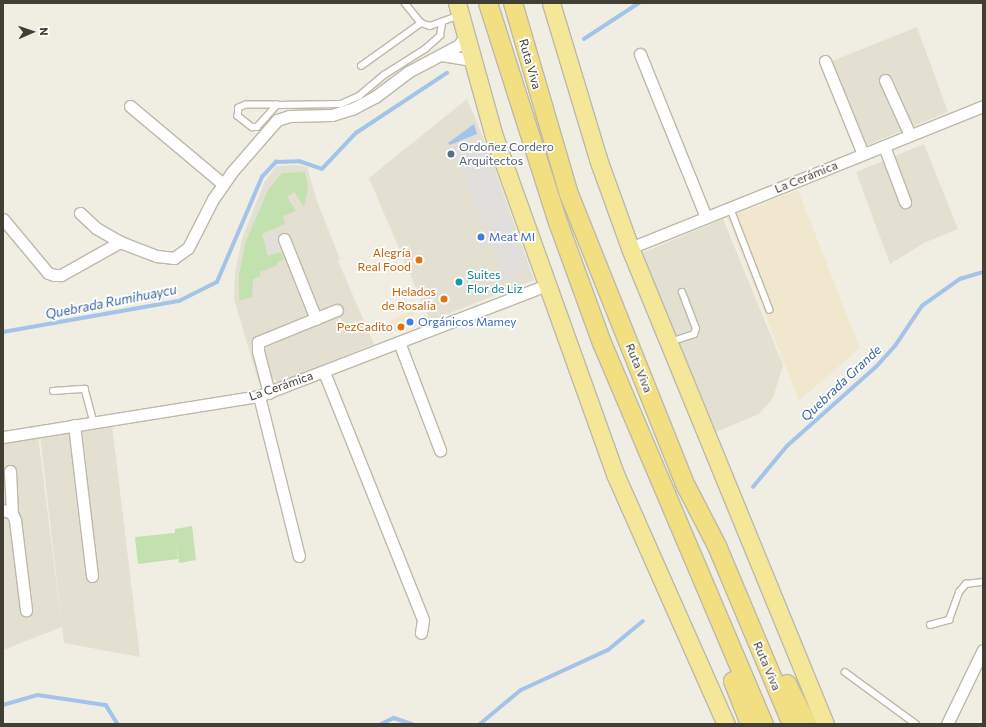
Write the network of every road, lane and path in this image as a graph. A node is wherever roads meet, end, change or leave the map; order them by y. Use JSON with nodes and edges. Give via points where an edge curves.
{"nodes":[{"id":1,"x":405,"y":3,"type":"edge"},
{"id":2,"x":488,"y":3,"type":"edge"},
{"id":3,"x":513,"y":3,"type":"edge"},
{"id":4,"x":551,"y":3,"type":"edge"},
{"id":5,"x":458,"y":9,"type":"edge"},
{"id":6,"x":421,"y":23,"type":"junction"},
{"id":7,"x":442,"y":23,"type":"junction"},
{"id":8,"x":465,"y":36,"type":"junction"},
{"id":9,"x":640,"y":54,"type":"dead end"},
{"id":10,"x":441,"y":55,"type":"junction"},
{"id":11,"x":471,"y":60,"type":"junction"},
{"id":12,"x":825,"y":61,"type":"dead end"},
{"id":13,"x":361,"y":66,"type":"dead end"},
{"id":14,"x":885,"y":80,"type":"dead end"},
{"id":15,"x":130,"y":106,"type":"dead end"},
{"id":16,"x":277,"y":106,"type":"junction"},
{"id":17,"x":983,"y":106,"type":"edge"},
{"id":18,"x":910,"y":135,"type":"junction"},
{"id":19,"x":884,"y":146,"type":"junction"},
{"id":20,"x":863,"y":154,"type":"junction"},
{"id":21,"x":223,"y":184,"type":"junction"},
{"id":22,"x":905,"y":202,"type":"dead end"},
{"id":23,"x":730,"y":207,"type":"junction"},
{"id":24,"x":80,"y":213,"type":"dead end"},
{"id":25,"x":706,"y":217,"type":"junction"},
{"id":26,"x":3,"y":219,"type":"edge"},
{"id":27,"x":284,"y":239,"type":"dead end"},
{"id":28,"x":120,"y":242,"type":"junction"},
{"id":29,"x":630,"y":248,"type":"junction"},
{"id":30,"x":546,"y":285,"type":"junction"},
{"id":31,"x":682,"y":293,"type":"dead end"},
{"id":32,"x":337,"y":310,"type":"dead end"},
{"id":33,"x":770,"y":310,"type":"dead end"},
{"id":34,"x":316,"y":319,"type":"junction"},
{"id":35,"x":399,"y":342,"type":"junction"},
{"id":36,"x":668,"y":342,"type":"junction"},
{"id":37,"x":324,"y":372,"type":"junction"},
{"id":38,"x":53,"y":391,"type":"dead end"},
{"id":39,"x":264,"y":394,"type":"junction"},
{"id":40,"x":94,"y":422,"type":"junction"},
{"id":41,"x":74,"y":425,"type":"junction"},
{"id":42,"x":3,"y":437,"type":"edge"},
{"id":43,"x":440,"y":450,"type":"dead end"},
{"id":44,"x":10,"y":471,"type":"dead end"},
{"id":45,"x":7,"y":512,"type":"edge"},
{"id":46,"x":717,"y":546,"type":"junction"},
{"id":47,"x":300,"y":556,"type":"dead end"},
{"id":48,"x":698,"y":568,"type":"junction"},
{"id":49,"x":92,"y":576,"type":"dead end"},
{"id":50,"x":983,"y":582,"type":"edge"},
{"id":51,"x":26,"y":610,"type":"dead end"},
{"id":52,"x":930,"y":625,"type":"dead end"},
{"id":53,"x":421,"y":633,"type":"dead end"},
{"id":54,"x":983,"y":650,"type":"edge"},
{"id":55,"x":845,"y":672,"type":"dead end"},
{"id":56,"x":726,"y":724,"type":"edge"},
{"id":57,"x":750,"y":724,"type":"edge"},
{"id":58,"x":764,"y":724,"type":"edge"},
{"id":59,"x":792,"y":724,"type":"edge"},
{"id":60,"x":807,"y":724,"type":"edge"},
{"id":61,"x":825,"y":724,"type":"edge"},
{"id":62,"x":916,"y":724,"type":"edge"},
{"id":63,"x":947,"y":724,"type":"edge"}],
"edges":[{"from":1,"to":6,"type":"lane"},
{"from":2,"to":48,"type":"highway","name":"Ruta Viva","via":[[559,225],[599,335]]},
{"from":3,"to":46,"type":"highway","name":"Ruta Viva","via":[[569,194],[686,486]]},
{"from":4,"to":29,"type":"main road","via":[[598,159]]},
{"from":5,"to":7,"type":"lane"},
{"from":5,"to":8,"type":"main road"},
{"from":6,"to":7,"type":"lane","via":[[430,26]]},
{"from":6,"to":13,"type":"lane"},
{"from":7,"to":16,"type":"lane","via":[[440,36],[359,96],[341,104]]},
{"from":8,"to":10,"type":"street","via":[[459,45]]},
{"from":8,"to":11,"type":"main road"},
{"from":9,"to":25,"type":"street"},
{"from":10,"to":11,"type":"street"},
{"from":10,"to":21,"type":"street","via":[[408,72],[375,97],[352,109],[332,115],[289,116],[277,120]]},
{"from":11,"to":30,"type":"main road","via":[[492,139],[536,265]]},
{"from":12,"to":20,"type":"street"},
{"from":14,"to":18,"type":"street"},
{"from":15,"to":21,"type":"street"},
{"from":16,"to":16,"type":"lane","via":[[257,127],[252,127],[238,116],[238,108],[246,105]]},
{"from":17,"to":18,"type":"street","name":"La Cerámica"},
{"from":18,"to":19,"type":"street","name":"La Cerámica"},
{"from":19,"to":20,"type":"street","name":"La Cerámica"},
{"from":19,"to":22,"type":"street"},
{"from":20,"to":23,"type":"street","name":"La Cerámica"},
{"from":21,"to":28,"type":"street","via":[[188,248],[174,258],[157,256]]},
{"from":23,"to":25,"type":"street","name":"La Cerámica"},
{"from":23,"to":33,"type":"lane"},
{"from":24,"to":28,"type":"street","via":[[96,228]]},
{"from":25,"to":29,"type":"street","name":"La Cerámica"},
{"from":26,"to":28,"type":"street","via":[[48,273],[54,275],[60,275]]},
{"from":27,"to":34,"type":"street"},
{"from":29,"to":36,"type":"main road"},
{"from":30,"to":35,"type":"street","name":"La Cerámica"},
{"from":30,"to":56,"type":"main road","via":[[615,474]]},
{"from":31,"to":36,"type":"lane","via":[[696,332]]},
{"from":32,"to":34,"type":"street"},
{"from":34,"to":39,"type":"street","via":[[258,342]]},
{"from":35,"to":37,"type":"street","name":"La Cerámica"},
{"from":35,"to":43,"type":"street"},
{"from":36,"to":61,"type":"main road"},
{"from":37,"to":39,"type":"street","name":"La Cerámica"},
{"from":37,"to":53,"type":"street","via":[[423,620]]},
{"from":38,"to":40,"type":"lane","via":[[85,389]]},
{"from":39,"to":40,"type":"street","name":"La Cerámica"},
{"from":39,"to":47,"type":"street"},
{"from":40,"to":41,"type":"street","name":"La Cerámica"},
{"from":41,"to":42,"type":"street","name":"La Cerámica"},
{"from":41,"to":49,"type":"street"},
{"from":44,"to":45,"type":"street"},
{"from":45,"to":51,"type":"street","via":[[16,520]]},
{"from":46,"to":59,"type":"highway","name":"Ruta Viva"},
{"from":46,"to":60,"type":"highway"},
{"from":48,"to":57,"type":"highway","via":[[716,640]]},
{"from":48,"to":58,"type":"highway","name":"Ruta Viva"},
{"from":50,"to":52,"type":"lane","via":[[966,584],[959,592],[949,620]]},
{"from":54,"to":63,"type":"street"},
{"from":55,"to":62,"type":"lane"}]}
